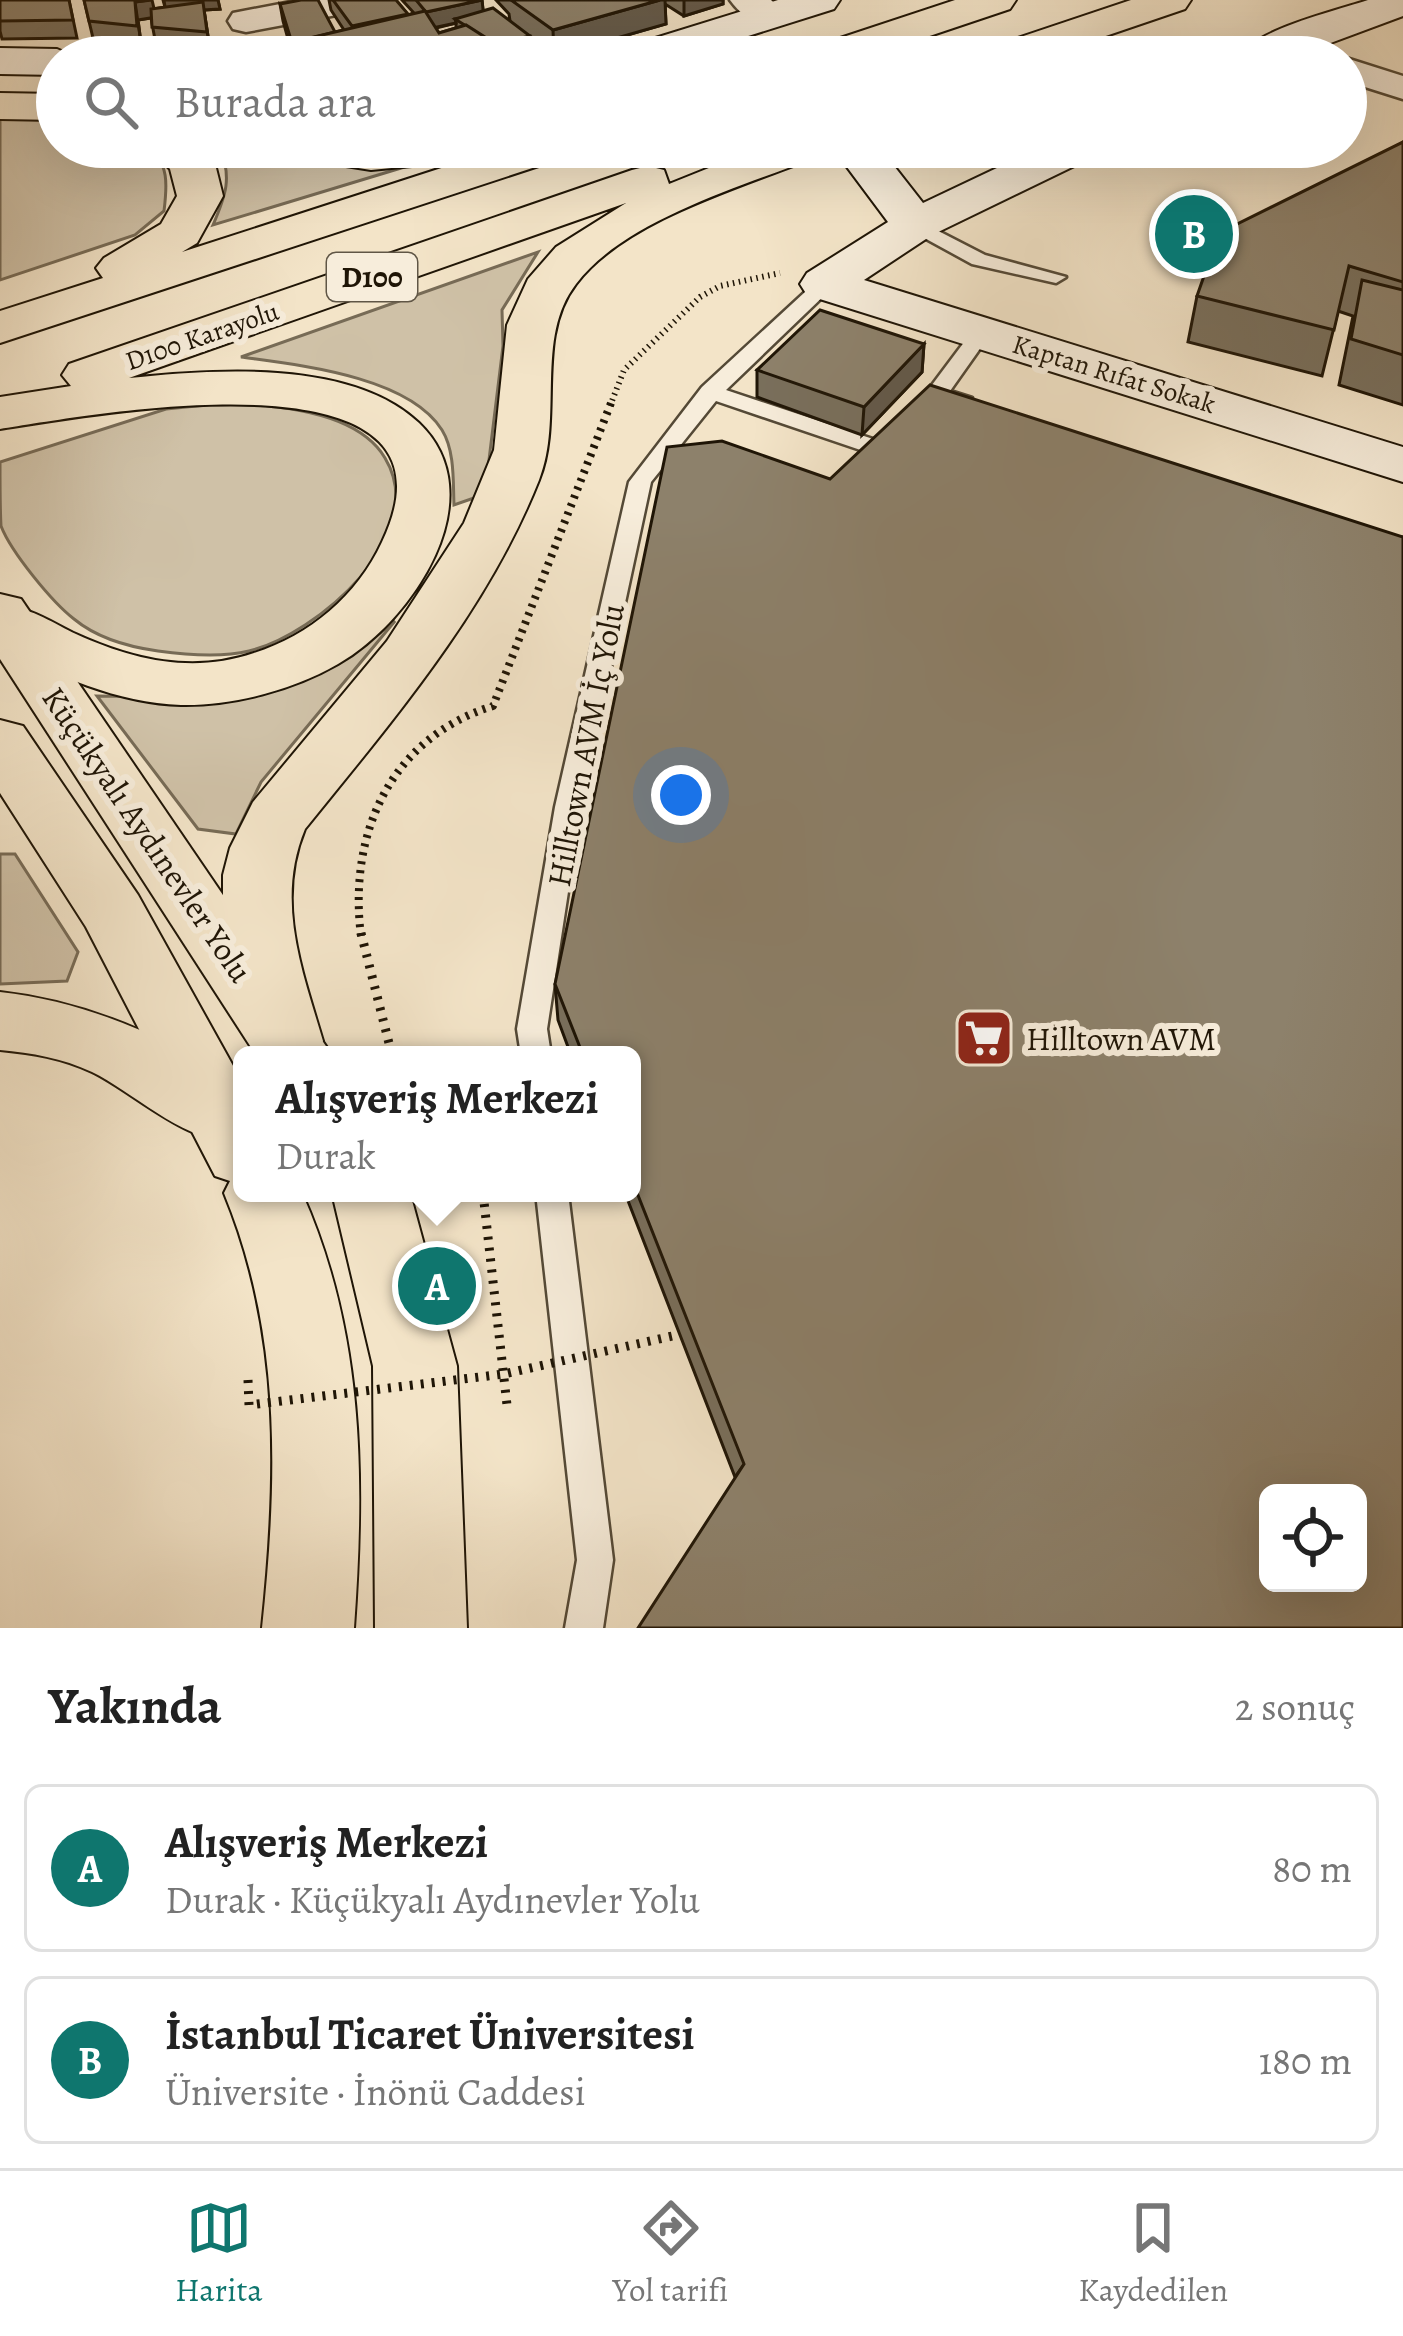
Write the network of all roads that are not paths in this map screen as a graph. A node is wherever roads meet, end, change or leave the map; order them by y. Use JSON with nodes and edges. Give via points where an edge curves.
{"nodes":[{"id":1,"x":358,"y":0,"type":"edge"},
{"id":2,"x":820,"y":0,"type":"edge"},
{"id":3,"x":997,"y":0,"type":"edge"},
{"id":4,"x":1192,"y":0,"type":"edge"},
{"id":5,"x":1403,"y":2,"type":"edge"},
{"id":6,"x":1152,"y":6,"type":"edge"},
{"id":7,"x":759,"y":8,"type":"edge"},
{"id":8,"x":243,"y":10,"type":"edge"},
{"id":9,"x":690,"y":36,"type":"edge"},
{"id":10,"x":890,"y":36,"type":"edge"},
{"id":11,"x":1064,"y":36,"type":"edge"},
{"id":12,"x":1325,"y":36,"type":"edge"},
{"id":13,"x":0,"y":61,"type":"edge"},
{"id":14,"x":36,"y":62,"type":"edge"},
{"id":15,"x":1367,"y":76,"type":"edge"},
{"id":16,"x":0,"y":84,"type":"edge"},
{"id":17,"x":36,"y":84,"type":"edge"},
{"id":18,"x":1403,"y":88,"type":"edge"},
{"id":19,"x":0,"y":106,"type":"edge"},
{"id":20,"x":36,"y":107,"type":"edge"},
{"id":21,"x":193,"y":168,"type":"edge"},
{"id":22,"x":485,"y":168,"type":"edge"},
{"id":23,"x":684,"y":168,"type":"edge"},
{"id":24,"x":751,"y":168,"type":"edge"},
{"id":25,"x":872,"y":168,"type":"edge"},
{"id":26,"x":1034,"y":168,"type":"edge"},
{"id":27,"x":915,"y":225,"type":"junction"},
{"id":28,"x":806,"y":277,"type":"junction"},
{"id":29,"x":1056,"y":277,"type":"dead end"},
{"id":30,"x":0,"y":325,"type":"edge"},
{"id":31,"x":981,"y":333,"type":"junction"},
{"id":32,"x":710,"y":392,"type":"junction"},
{"id":33,"x":981,"y":408,"type":"edge"},
{"id":34,"x":0,"y":409,"type":"edge"},
{"id":35,"x":892,"y":453,"type":"edge"},
{"id":36,"x":1403,"y":465,"type":"edge"},
{"id":37,"x":4,"y":619,"type":"edge"},
{"id":38,"x":0,"y":742,"type":"edge"},
{"id":39,"x":0,"y":1022,"type":"edge"},
{"id":40,"x":290,"y":1046,"type":"edge"},
{"id":41,"x":290,"y":1046,"type":"edge"},
{"id":42,"x":535,"y":1046,"type":"edge"},
{"id":43,"x":232,"y":1133,"type":"edge"},
{"id":44,"x":268,"y":1202,"type":"edge"},
{"id":45,"x":373,"y":1202,"type":"edge"},
{"id":46,"x":553,"y":1202,"type":"edge"},
{"id":47,"x":308,"y":1628,"type":"edge"},
{"id":48,"x":421,"y":1628,"type":"edge"},
{"id":49,"x":584,"y":1628,"type":"edge"}],
"edges":[{"from":1,"to":8,"type":"street"},
{"from":2,"to":7,"type":"street"},
{"from":3,"to":10,"type":"main road"},
{"from":4,"to":6,"type":"main road"},
{"from":5,"to":12,"type":"street"},
{"from":6,"to":11,"type":"main road"},
{"from":7,"to":9,"type":"street"},
{"from":13,"to":14,"type":"street"},
{"from":15,"to":18,"type":"street"},
{"from":16,"to":17,"type":"main road"},
{"from":19,"to":20,"type":"main road"},
{"from":21,"to":30,"type":"main road","via":[[200,196],[180,233]]},
{"from":22,"to":30,"type":"main road","number":"D100"},
{"from":23,"to":34,"type":"main road","name":"D100 Karayolu","number":"D100"},
{"from":24,"to":40,"type":"main road","via":[[625,221],[554,277],[527,342],[527,411],[516,468],[478,550],[424,638],[262,844],[254,922]]},
{"from":25,"to":27,"type":"street"},
{"from":26,"to":27,"type":"street"},
{"from":27,"to":28,"type":"street"},
{"from":27,"to":29,"type":"lane","via":[[980,260]]},
{"from":28,"to":31,"type":"street","name":"Kaptan Rıfat Sokak"},
{"from":28,"to":32,"type":"lane","name":"Hilltown AVM İç Yolu"},
{"from":31,"to":33,"type":"lane","via":[[937,394]]},
{"from":31,"to":36,"type":"street","name":"Kaptan Rıfat Sokak"},
{"from":32,"to":35,"type":"lane"},
{"from":32,"to":42,"type":"lane","name":"Hilltown AVM İç Yolu","via":[[676,446],[640,482],[568,807]]},
{"from":34,"to":37,"type":"main road","via":[[289,390],[374,415],[410,442],[427,488],[420,525],[378,598],[338,637],[294,662],[241,678],[135,680],[85,664]]},
{"from":37,"to":41,"type":"main road","name":"Küçükyalı Aydınevler Yolu"},
{"from":38,"to":43,"type":"main road","name":"Küçükyalı Aydınevler Yolu","via":[[114,913]]},
{"from":39,"to":43,"type":"main road","via":[[100,1042],[170,1077]]},
{"from":44,"to":47,"type":"main road","via":[[306,1321],[317,1541]]},
{"from":45,"to":48,"type":"main road","via":[[415,1366]]},
{"from":46,"to":49,"type":"lane","via":[[595,1560]]}]}
